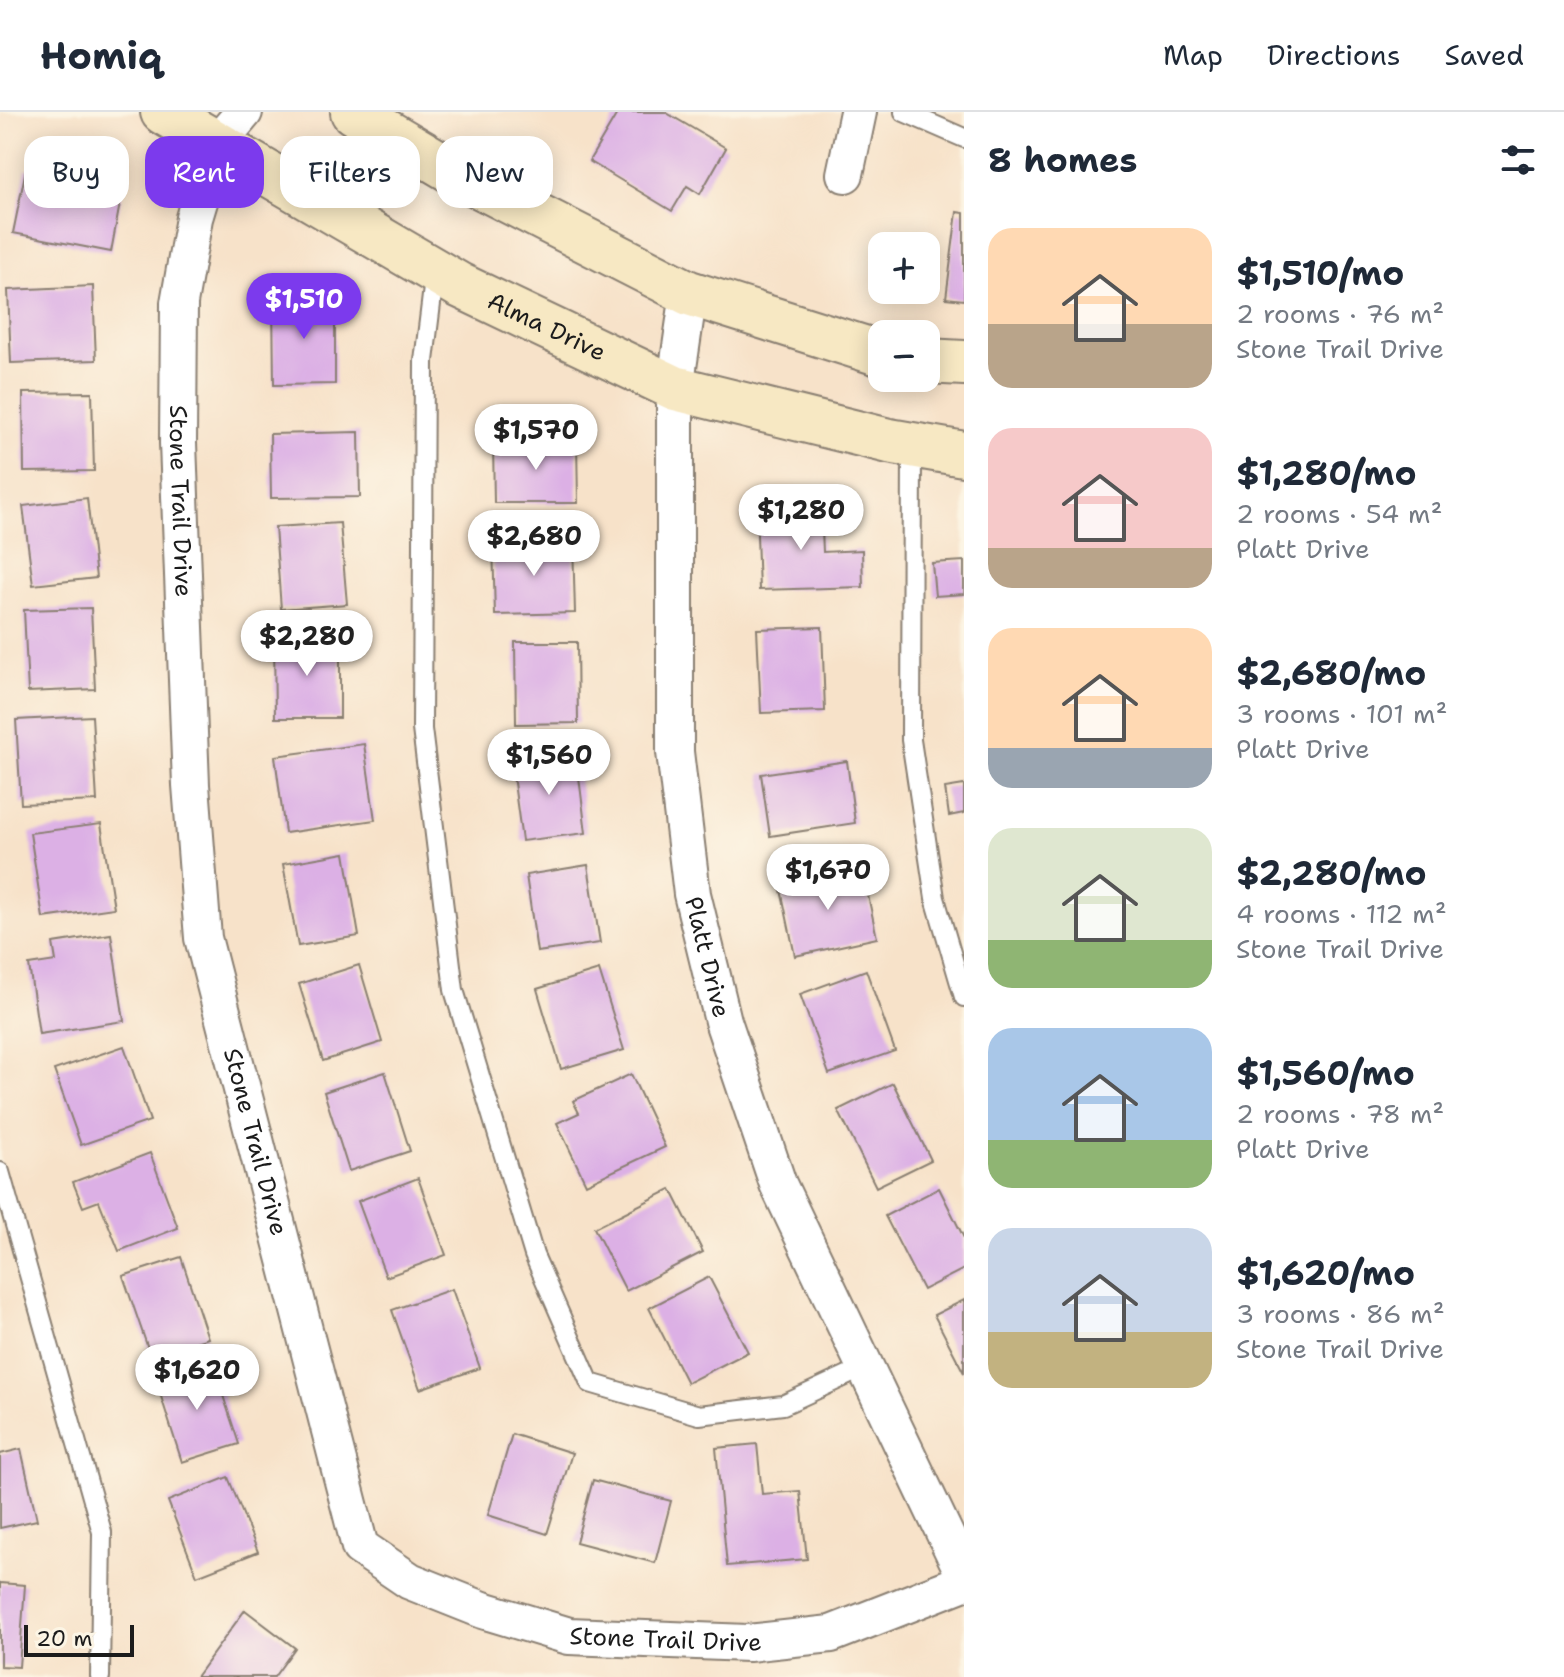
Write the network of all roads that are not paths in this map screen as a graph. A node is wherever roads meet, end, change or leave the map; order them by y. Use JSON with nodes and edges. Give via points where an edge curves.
{"nodes":[{"id":1,"x":163,"y":112,"type":"edge"},
{"id":2,"x":244,"y":112,"type":"edge"},
{"id":3,"x":353,"y":112,"type":"edge"},
{"id":4,"x":858,"y":112,"type":"edge"},
{"id":5,"x":904,"y":112,"type":"edge"},
{"id":6,"x":202,"y":136,"type":"edge"},
{"id":7,"x":224,"y":136,"type":"edge"},
{"id":8,"x":964,"y":138,"type":"edge"},
{"id":9,"x":264,"y":173,"type":"edge"},
{"id":10,"x":845,"y":174,"type":"dead end"},
{"id":11,"x":197,"y":208,"type":"edge"},
{"id":12,"x":435,"y":271,"type":"junction"},
{"id":13,"x":689,"y":293,"type":"junction"},
{"id":14,"x":868,"y":350,"type":"edge"},
{"id":15,"x":940,"y":362,"type":"edge"},
{"id":16,"x":964,"y":363,"type":"edge"},
{"id":17,"x":675,"y":388,"type":"junction"},
{"id":18,"x":912,"y":445,"type":"junction"},
{"id":19,"x":964,"y":454,"type":"edge"},
{"id":20,"x":964,"y":997,"type":"edge"},
{"id":21,"x":0,"y":1172,"type":"edge"},
{"id":22,"x":865,"y":1367,"type":"junction"},
{"id":23,"x":964,"y":1574,"type":"edge"},
{"id":24,"x":964,"y":1582,"type":"edge"},
{"id":25,"x":100,"y":1677,"type":"edge"}],
"edges":[{"from":1,"to":6,"type":"main road","name":"Alma Drive"},
{"from":2,"to":7,"type":"street","name":"Stone Trail Drive"},
{"from":3,"to":13,"type":"main road","via":[[466,179]]},
{"from":4,"to":10,"type":"street"},
{"from":5,"to":8,"type":"lane"},
{"from":9,"to":12,"type":"main road","name":"Alma Drive"},
{"from":11,"to":24,"type":"street","name":"Stone Trail Drive","via":[[179,303],[178,443],[191,785],[203,938],[360,1547],[410,1581],[569,1636],[748,1643],[831,1634]]},
{"from":12,"to":17,"type":"main road","name":"Alma Drive"},
{"from":12,"to":22,"type":"lane","via":[[424,361],[422,729],[454,990],[534,1255],[590,1383],[699,1415],[783,1405]]},
{"from":13,"to":14,"type":"main road"},
{"from":13,"to":17,"type":"street","name":"Platt Drive"},
{"from":15,"to":16,"type":"main road"},
{"from":17,"to":18,"type":"main road","name":"Alma Drive"},
{"from":17,"to":22,"type":"street","name":"Platt Drive","via":[[675,752],[692,894],[723,1021],[778,1184]]},
{"from":18,"to":19,"type":"main road","name":"Alma Drive"},
{"from":18,"to":20,"type":"lane","via":[[911,740],[935,898]]},
{"from":21,"to":25,"type":"lane","via":[[102,1532]]},
{"from":22,"to":23,"type":"street","name":"Platt Drive"}]}
